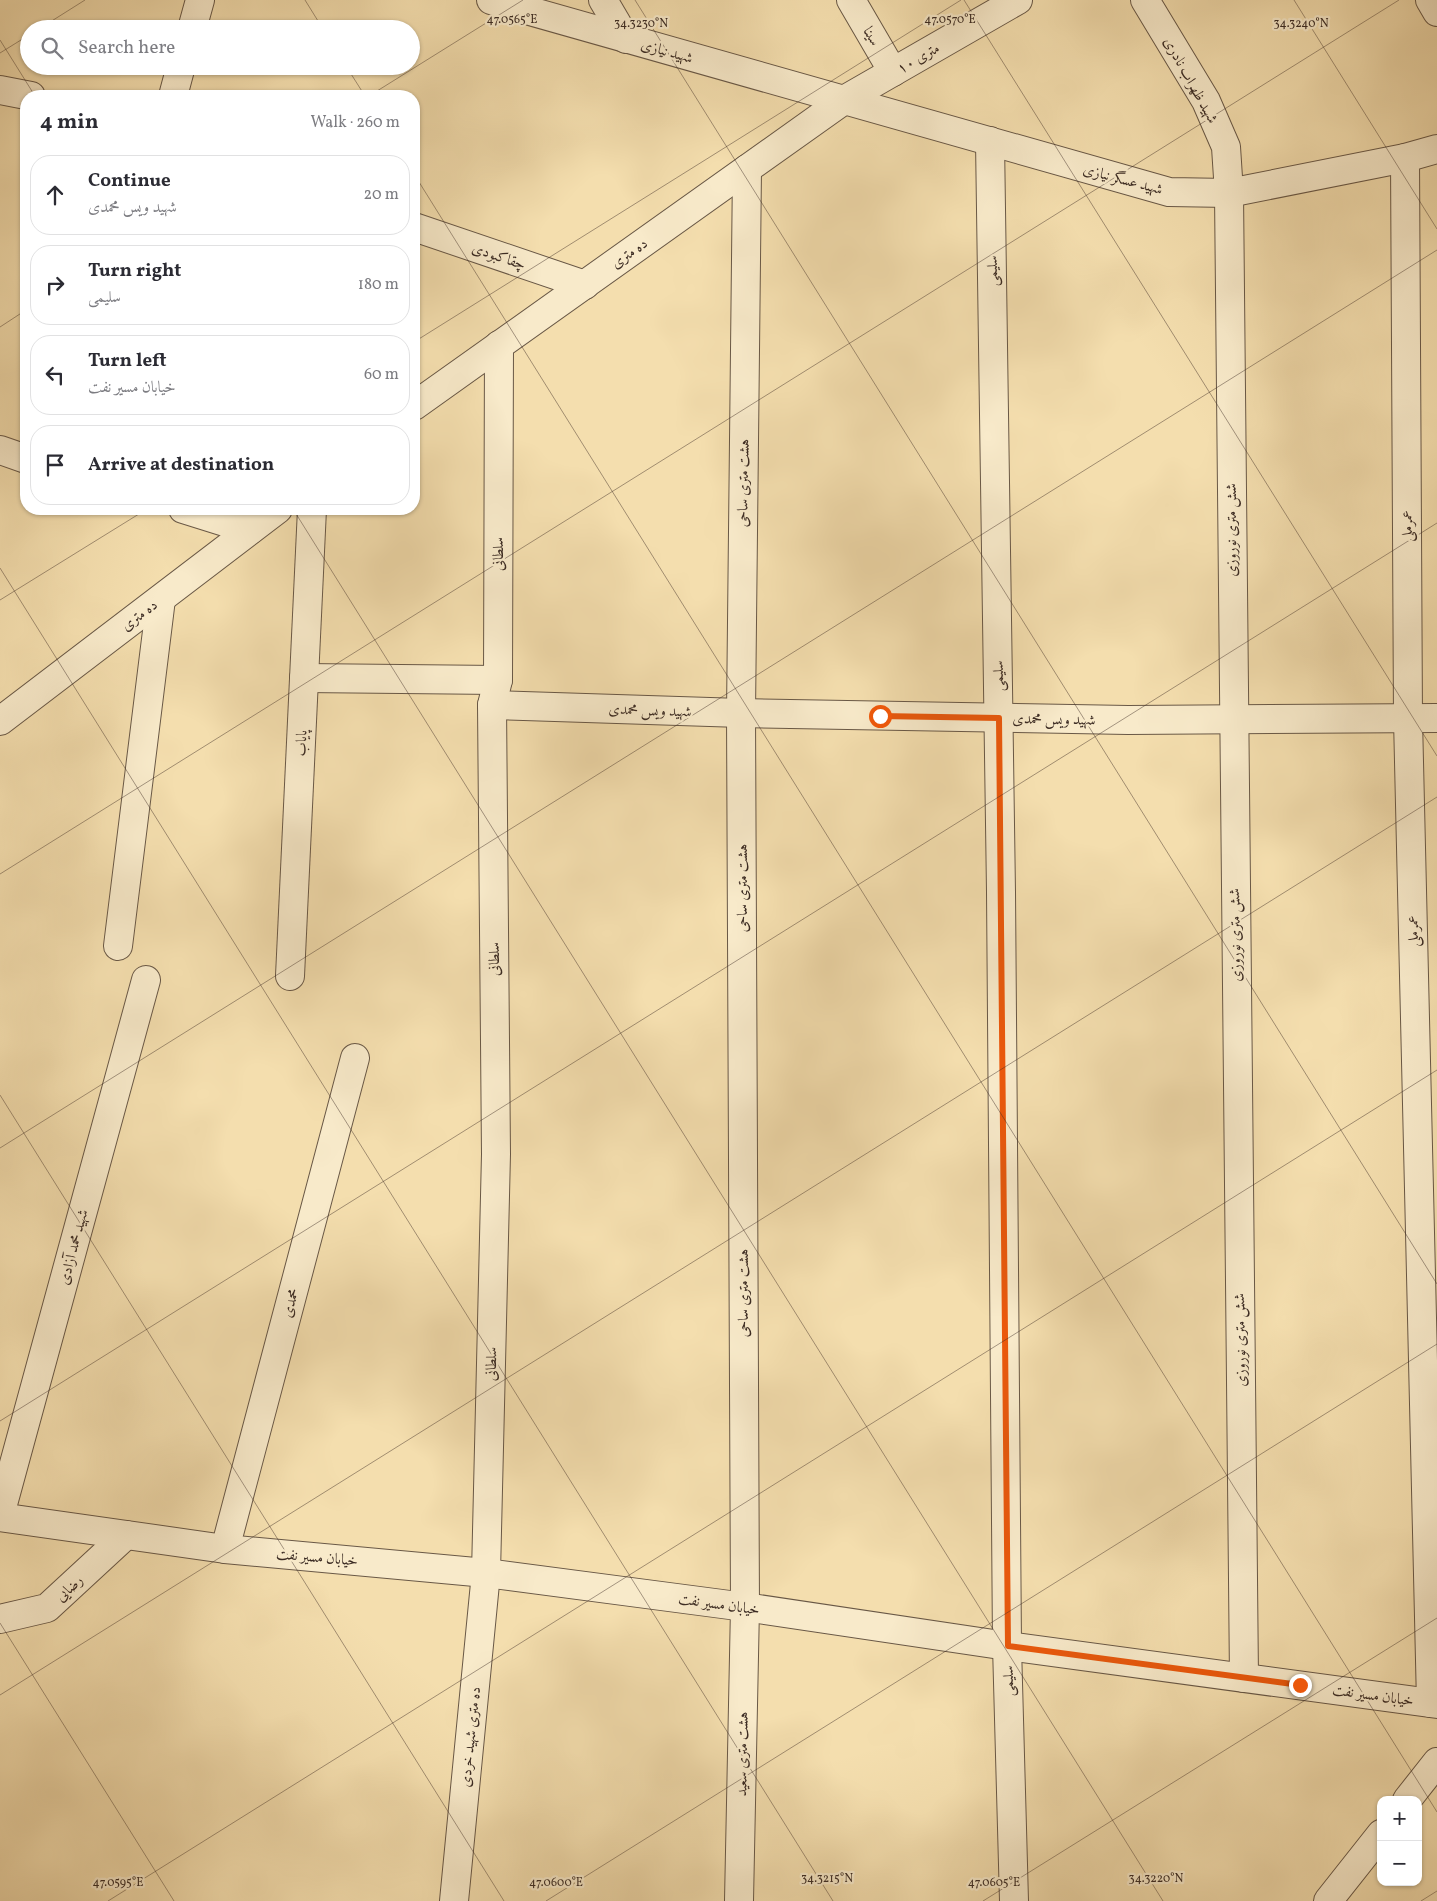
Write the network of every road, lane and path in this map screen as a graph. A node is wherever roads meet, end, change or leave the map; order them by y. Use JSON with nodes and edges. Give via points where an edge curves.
{"nodes":[{"id":1,"x":200,"y":0,"type":"edge"},
{"id":2,"x":491,"y":0,"type":"edge"},
{"id":3,"x":603,"y":0,"type":"edge"},
{"id":4,"x":851,"y":0,"type":"edge"},
{"id":5,"x":1018,"y":0,"type":"edge"},
{"id":6,"x":1145,"y":0,"type":"edge"},
{"id":7,"x":1430,"y":0,"type":"edge"},
{"id":8,"x":1437,"y":12,"type":"edge"},
{"id":9,"x":194,"y":20,"type":"edge"},
{"id":10,"x":626,"y":40,"type":"junction"},
{"id":11,"x":893,"y":72,"type":"junction"},
{"id":12,"x":179,"y":75,"type":"edge"},
{"id":13,"x":0,"y":90,"type":"edge"},
{"id":14,"x":175,"y":90,"type":"edge"},
{"id":15,"x":20,"y":94,"type":"edge"},
{"id":16,"x":844,"y":100,"type":"junction"},
{"id":17,"x":990,"y":142,"type":"junction"},
{"id":18,"x":1437,"y":149,"type":"edge"},
{"id":19,"x":1405,"y":158,"type":"junction"},
{"id":20,"x":747,"y":169,"type":"junction"},
{"id":21,"x":1229,"y":193,"type":"junction"},
{"id":22,"x":420,"y":229,"type":"edge"},
{"id":23,"x":584,"y":285,"type":"junction"},
{"id":24,"x":500,"y":345,"type":"junction"},
{"id":25,"x":420,"y":402,"type":"edge"},
{"id":26,"x":0,"y":450,"type":"edge"},
{"id":27,"x":20,"y":456,"type":"edge"},
{"id":28,"x":202,"y":515,"type":"edge"},
{"id":29,"x":270,"y":515,"type":"edge"},
{"id":30,"x":312,"y":515,"type":"edge"},
{"id":31,"x":250,"y":530,"type":"junction"},
{"id":32,"x":160,"y":599,"type":"junction"},
{"id":33,"x":304,"y":678,"type":"junction"},
{"id":34,"x":495,"y":692,"type":"junction"},
{"id":35,"x":741,"y":712,"type":"junction"},
{"id":36,"x":999,"y":718,"type":"junction"},
{"id":37,"x":1437,"y":718,"type":"edge"},
{"id":38,"x":1408,"y":719,"type":"junction"},
{"id":39,"x":1233,"y":720,"type":"junction"},
{"id":40,"x":0,"y":722,"type":"edge"},
{"id":41,"x":118,"y":946,"type":"dead end"},
{"id":42,"x":290,"y":976,"type":"dead end"},
{"id":43,"x":146,"y":980,"type":"dead end"},
{"id":44,"x":355,"y":1058,"type":"dead end"},
{"id":45,"x":0,"y":1516,"type":"edge"},
{"id":46,"x":126,"y":1535,"type":"junction"},
{"id":47,"x":225,"y":1548,"type":"junction"},
{"id":48,"x":486,"y":1573,"type":"junction"},
{"id":49,"x":744,"y":1607,"type":"junction"},
{"id":50,"x":0,"y":1619,"type":"edge"},
{"id":51,"x":1008,"y":1646,"type":"junction"},
{"id":52,"x":1244,"y":1678,"type":"junction"},
{"id":53,"x":1434,"y":1704,"type":"edge"},
{"id":54,"x":1437,"y":1762,"type":"edge"},
{"id":55,"x":1410,"y":1796,"type":"edge"},
{"id":56,"x":1377,"y":1839,"type":"edge"},
{"id":57,"x":454,"y":1901,"type":"edge"},
{"id":58,"x":739,"y":1901,"type":"edge"},
{"id":59,"x":1014,"y":1901,"type":"edge"},
{"id":60,"x":1328,"y":1901,"type":"edge"}],
"edges":[{"from":1,"to":9,"type":"street"},
{"from":2,"to":10,"type":"street","name":"شهید نیازی"},
{"from":3,"to":10,"type":"street"},
{"from":4,"to":11,"type":"street","name":"سینا"},
{"from":5,"to":11,"type":"street","name":"۱۰ متری"},
{"from":6,"to":21,"type":"street","name":"شهید ظهراب نادری","via":[[1206,101],[1226,147]]},
{"from":7,"to":8,"type":"street"},
{"from":10,"to":16,"type":"street","name":"شهید نیازی"},
{"from":11,"to":16,"type":"street","name":"۱۰ متری"},
{"from":12,"to":14,"type":"street"},
{"from":13,"to":15,"type":"street"},
{"from":16,"to":17,"type":"street","name":"شهید عسگر نیازی"},
{"from":16,"to":20,"type":"street","name":"ده متری"},
{"from":17,"to":21,"type":"street","name":"شهید عسگر نیازی","via":[[1169,192]]},
{"from":17,"to":36,"type":"street","name":"سلیمی"},
{"from":18,"to":19,"type":"street","name":"شهید عسگر نیازی"},
{"from":19,"to":21,"type":"street","name":"شهید عسگر نیازی"},
{"from":19,"to":38,"type":"street","name":"عمرملی"},
{"from":20,"to":23,"type":"street","name":"ده متری"},
{"from":20,"to":35,"type":"street","name":"هشت متری ساحی"},
{"from":21,"to":39,"type":"street","name":"شش متری نوروزی"},
{"from":22,"to":23,"type":"street","name":"چقاکبودی"},
{"from":23,"to":24,"type":"street","name":"ده متری"},
{"from":24,"to":25,"type":"street","name":"ده متری"},
{"from":24,"to":34,"type":"street","name":"سلطانی"},
{"from":26,"to":27,"type":"street"},
{"from":28,"to":31,"type":"street"},
{"from":29,"to":31,"type":"street","name":"ده متری"},
{"from":30,"to":33,"type":"street","name":"پایاب"},
{"from":31,"to":32,"type":"street","name":"ده متری"},
{"from":32,"to":40,"type":"street","name":"ده متری"},
{"from":32,"to":41,"type":"street"},
{"from":33,"to":34,"type":"street","name":"شهید ویس محمدی"},
{"from":33,"to":42,"type":"street","name":"پایاب"},
{"from":34,"to":35,"type":"street","name":"شهید ویس محمدی"},
{"from":34,"to":48,"type":"street","name":"سلطانی","via":[[496,1154]]},
{"from":35,"to":36,"type":"street","name":"شهید ویس محمدی"},
{"from":35,"to":49,"type":"street","name":"هشت متری ساحی"},
{"from":36,"to":39,"type":"street","name":"شهید ویس محمدی"},
{"from":36,"to":51,"type":"street","name":"سلیمی"},
{"from":37,"to":38,"type":"street","name":"شهید ویس محمدی"},
{"from":38,"to":39,"type":"street","name":"شهید ویس محمدی"},
{"from":38,"to":53,"type":"street","name":"عمرملی"},
{"from":39,"to":52,"type":"street","name":"شش متری نوروزی"},
{"from":43,"to":45,"type":"street","name":"شهید محمد آزادی"},
{"from":44,"to":47,"type":"street","name":"محمدی"},
{"from":45,"to":46,"type":"street","name":"خیابان مسیر نفت"},
{"from":46,"to":47,"type":"street","name":"خیابان مسیر نفت"},
{"from":46,"to":50,"type":"street","name":"رضایی","via":[[47,1608]]},
{"from":47,"to":48,"type":"street","name":"خیابان مسیر نفت"},
{"from":48,"to":49,"type":"street","name":"خیابان مسیر نفت"},
{"from":48,"to":57,"type":"street","name":"ده متری شهید خردی"},
{"from":49,"to":51,"type":"street","name":"خیابان مسیر نفت"},
{"from":49,"to":58,"type":"street","name":"هشت متری سعید"},
{"from":51,"to":52,"type":"street","name":"خیابان مسیر نفت"},
{"from":51,"to":59,"type":"street","name":"سلیمی"},
{"from":52,"to":53,"type":"street","name":"خیابان مسیر نفت"},
{"from":54,"to":55,"type":"street"},
{"from":56,"to":60,"type":"street"}]}
